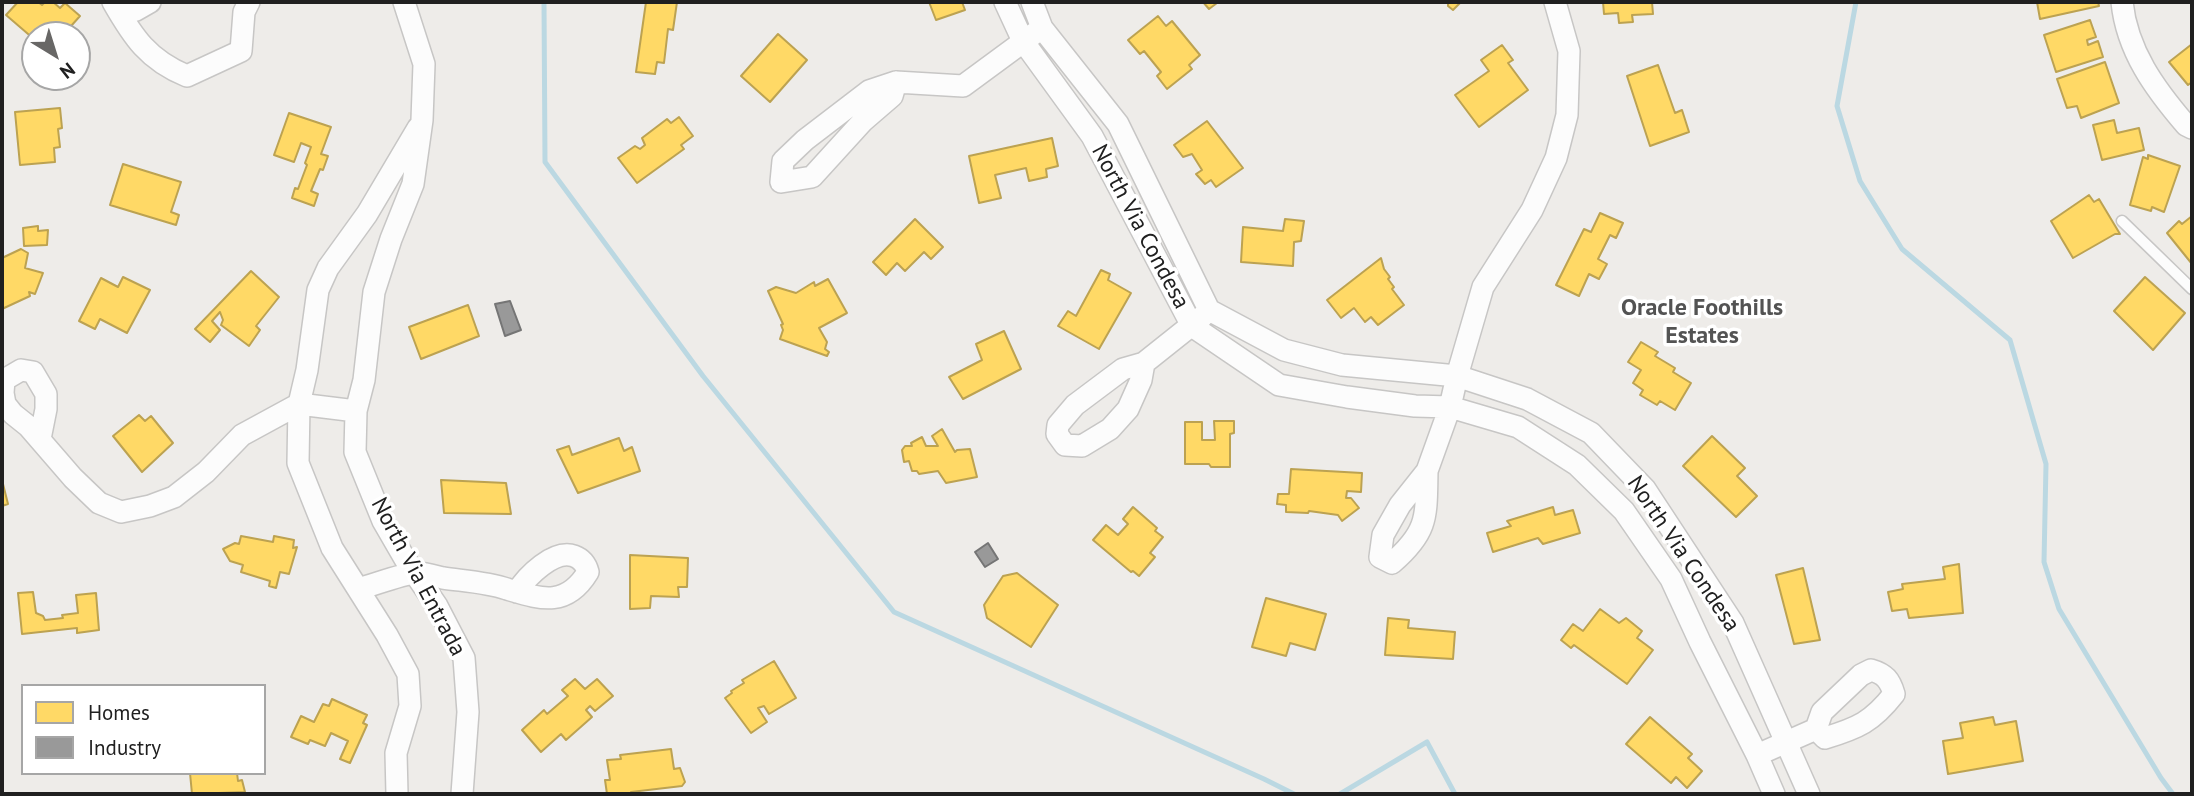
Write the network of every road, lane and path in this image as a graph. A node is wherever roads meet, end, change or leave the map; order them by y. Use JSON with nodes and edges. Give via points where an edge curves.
{"nodes":[{"id":1,"x":150,"y":2,"type":"edge"},
{"id":2,"x":249,"y":2,"type":"edge"},
{"id":3,"x":404,"y":2,"type":"edge"},
{"id":4,"x":1005,"y":2,"type":"edge"},
{"id":5,"x":1032,"y":2,"type":"edge"},
{"id":6,"x":1555,"y":2,"type":"edge"},
{"id":7,"x":2122,"y":2,"type":"edge"},
{"id":8,"x":116,"y":8,"type":"edge"},
{"id":9,"x":1042,"y":28,"type":"junction"},
{"id":10,"x":1023,"y":41,"type":"junction"},
{"id":11,"x":896,"y":82,"type":"junction"},
{"id":12,"x":834,"y":117,"type":"junction"},
{"id":13,"x":422,"y":120,"type":"junction"},
{"id":14,"x":2192,"y":128,"type":"edge"},
{"id":15,"x":849,"y":137,"type":"junction"},
{"id":16,"x":2122,"y":221,"type":"dead end"},
{"id":17,"x":2192,"y":289,"type":"edge"},
{"id":18,"x":1209,"y":310,"type":"junction"},
{"id":19,"x":1192,"y":326,"type":"junction"},
{"id":20,"x":1144,"y":363,"type":"dead end"},
{"id":21,"x":1457,"y":376,"type":"junction"},
{"id":22,"x":299,"y":404,"type":"junction"},
{"id":23,"x":1450,"y":407,"type":"junction"},
{"id":24,"x":356,"y":411,"type":"junction"},
{"id":25,"x":40,"y":439,"type":"dead end"},
{"id":26,"x":1427,"y":471,"type":"dead end"},
{"id":27,"x":416,"y":573,"type":"junction"},
{"id":28,"x":359,"y":589,"type":"junction"},
{"id":29,"x":517,"y":592,"type":"dead end"},
{"id":30,"x":1816,"y":729,"type":"dead end"},
{"id":31,"x":1787,"y":742,"type":"junction"},
{"id":32,"x":1757,"y":755,"type":"junction"},
{"id":33,"x":397,"y":794,"type":"edge"},
{"id":34,"x":462,"y":794,"type":"edge"},
{"id":35,"x":1774,"y":794,"type":"edge"},
{"id":36,"x":1809,"y":794,"type":"edge"}],
"edges":[{"from":1,"to":8,"type":"street","via":[[136,10]]},
{"from":2,"to":8,"type":"street","via":[[241,51],[187,76],[148,53]]},
{"from":3,"to":13,"type":"street","name":"North Via Entrada","via":[[425,64]]},
{"from":4,"to":10,"type":"street","name":"North Via Condesa"},
{"from":5,"to":9,"type":"street","name":"North Via Condesa"},
{"from":6,"to":21,"type":"street","via":[[1569,51],[1567,115],[1556,158],[1532,210],[1483,287]]},
{"from":7,"to":14,"type":"street","via":[[2133,49],[2161,94]]},
{"from":9,"to":10,"type":"street"},
{"from":9,"to":18,"type":"street","name":"North Via Condesa","via":[[1118,124]]},
{"from":10,"to":11,"type":"street","via":[[963,86]]},
{"from":10,"to":19,"type":"street","name":"North Via Condesa","via":[[1092,136]]},
{"from":11,"to":12,"type":"street","via":[[869,91]]},
{"from":11,"to":15,"type":"street","via":[[892,96]]},
{"from":12,"to":15,"type":"lane"},
{"from":12,"to":15,"type":"street","via":[[783,161],[781,182],[812,177]]},
{"from":13,"to":22,"type":"street","name":"North Via Entrada","via":[[318,290]]},
{"from":13,"to":24,"type":"street","name":"North Via Entrada","via":[[414,184],[374,292]]},
{"from":16,"to":17,"type":"lane"},
{"from":18,"to":19,"type":"street"},
{"from":18,"to":21,"type":"street","name":"North Via Condesa","via":[[1284,350],[1342,365]]},
{"from":19,"to":20,"type":"street"},
{"from":19,"to":23,"type":"street","name":"North Via Condesa","via":[[1279,385]]},
{"from":21,"to":23,"type":"street"},
{"from":21,"to":31,"type":"street","name":"North Via Condesa","via":[[1527,399],[1591,433],[1645,489],[1733,622]]},
{"from":22,"to":24,"type":"street"},
{"from":22,"to":25,"type":"street","via":[[242,435],[174,497],[121,512],[99,503]]},
{"from":22,"to":28,"type":"street","name":"North Via Entrada","via":[[298,463],[332,548]]},
{"from":23,"to":26,"type":"street"},
{"from":23,"to":32,"type":"street","name":"North Via Condesa","via":[[1518,427],[1577,464],[1624,511],[1671,579]]},
{"from":24,"to":27,"type":"street","name":"North Via Entrada","via":[[355,452],[383,521]]},
{"from":27,"to":28,"type":"street"},
{"from":27,"to":29,"type":"street"},
{"from":27,"to":34,"type":"street","name":"North Via Entrada","via":[[464,658],[467,712]]},
{"from":28,"to":33,"type":"street","name":"North Via Entrada","via":[[408,674],[410,706],[396,753]]},
{"from":30,"to":31,"type":"street"},
{"from":31,"to":32,"type":"street"},
{"from":31,"to":36,"type":"street","name":"North Via Condesa"},
{"from":32,"to":35,"type":"street","name":"North Via Condesa"}]}
